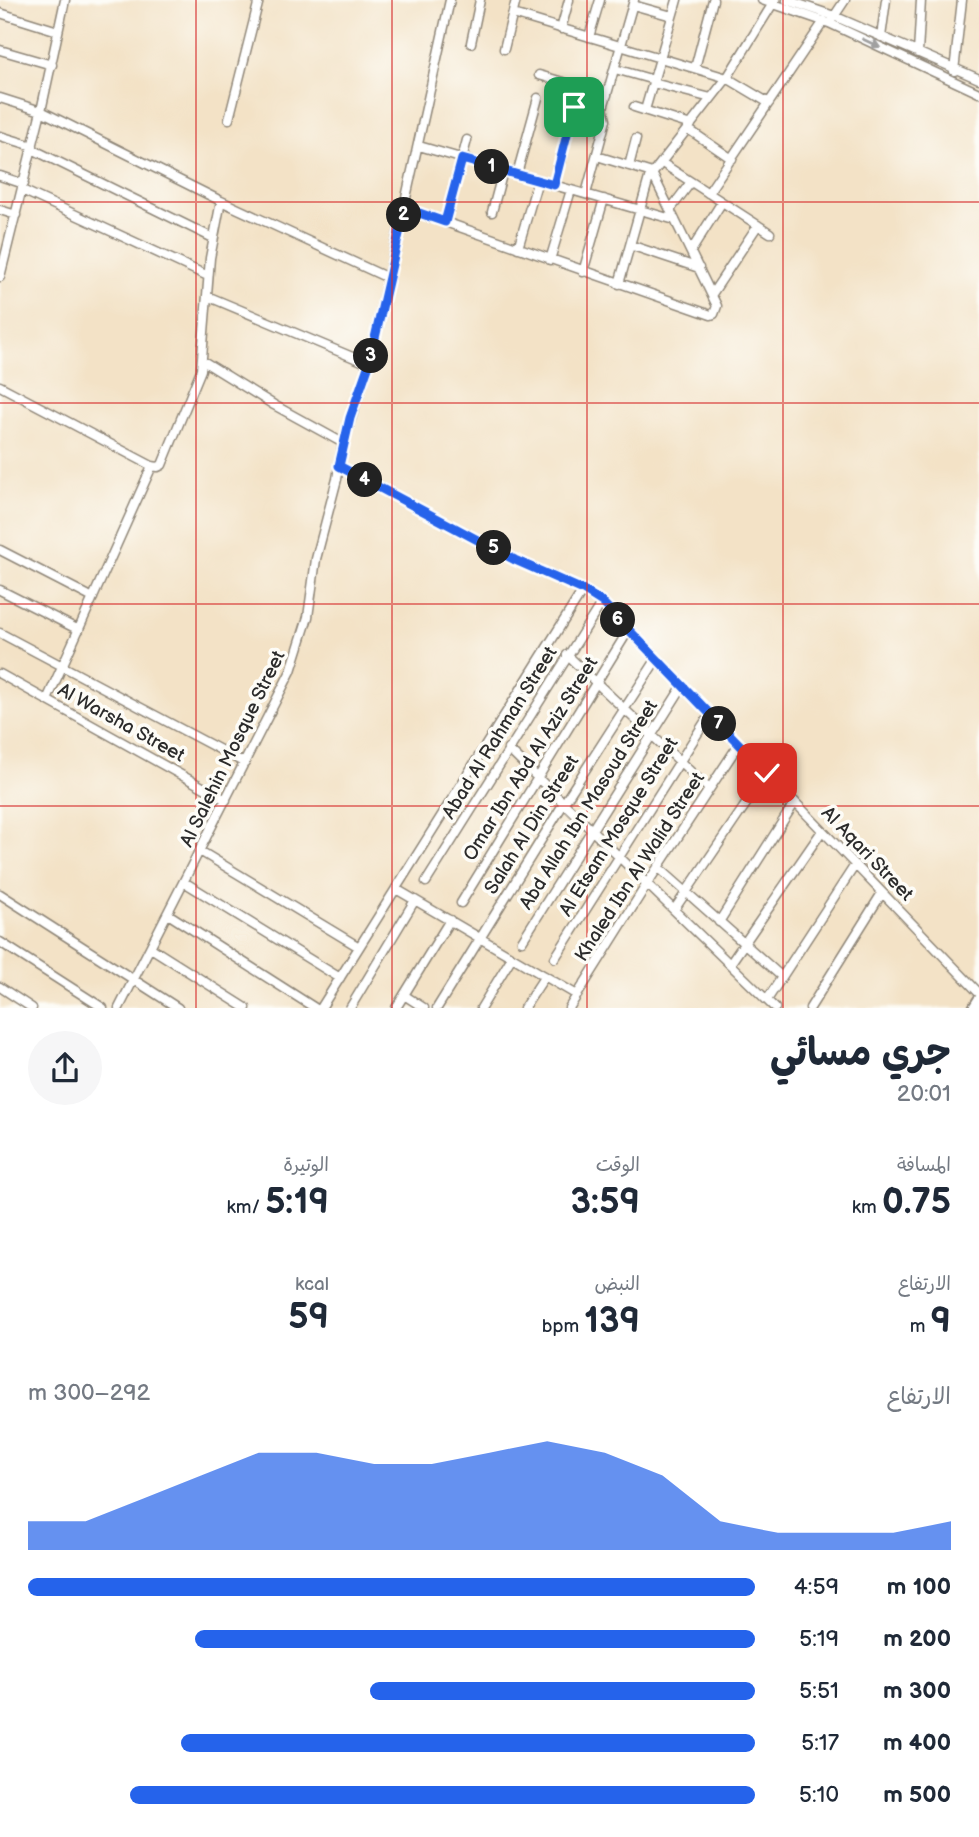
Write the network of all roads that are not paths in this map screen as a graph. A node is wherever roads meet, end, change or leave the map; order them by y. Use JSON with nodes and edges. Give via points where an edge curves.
{"nodes":[{"id":1,"x":65,"y":0,"type":"edge"},
{"id":2,"x":259,"y":0,"type":"edge"},
{"id":3,"x":450,"y":0,"type":"edge"},
{"id":4,"x":480,"y":0,"type":"edge"},
{"id":5,"x":516,"y":0,"type":"edge"},
{"id":6,"x":569,"y":0,"type":"edge"},
{"id":7,"x":600,"y":0,"type":"edge"},
{"id":8,"x":677,"y":0,"type":"edge"},
{"id":9,"x":713,"y":0,"type":"edge"},
{"id":10,"x":762,"y":0,"type":"edge"},
{"id":11,"x":787,"y":0,"type":"edge"},
{"id":12,"x":845,"y":0,"type":"edge"},
{"id":13,"x":886,"y":0,"type":"edge"},
{"id":14,"x":921,"y":0,"type":"edge"},
{"id":15,"x":962,"y":0,"type":"edge"},
{"id":16,"x":774,"y":2,"type":"edge"},
{"id":17,"x":634,"y":3,"type":"edge"},
{"id":18,"x":0,"y":13,"type":"edge"},
{"id":19,"x":513,"y":14,"type":"junction"},
{"id":20,"x":672,"y":16,"type":"junction"},
{"id":21,"x":829,"y":20,"type":"junction"},
{"id":22,"x":561,"y":29,"type":"junction"},
{"id":23,"x":58,"y":30,"type":"junction"},
{"id":24,"x":589,"y":37,"type":"junction"},
{"id":25,"x":881,"y":37,"type":"junction"},
{"id":26,"x":471,"y":43,"type":"dead end"},
{"id":27,"x":621,"y":46,"type":"junction"},
{"id":28,"x":504,"y":49,"type":"dead end"},
{"id":29,"x":0,"y":50,"type":"edge"},
{"id":30,"x":918,"y":53,"type":"junction"},
{"id":31,"x":660,"y":58,"type":"junction"},
{"id":32,"x":52,"y":65,"type":"junction"},
{"id":33,"x":695,"y":68,"type":"junction"},
{"id":34,"x":955,"y":68,"type":"junction"},
{"id":35,"x":615,"y":69,"type":"junction"},
{"id":36,"x":539,"y":75,"type":"dead end"},
{"id":37,"x":727,"y":78,"type":"junction"},
{"id":38,"x":979,"y":79,"type":"edge"},
{"id":39,"x":953,"y":80,"type":"junction"},
{"id":40,"x":653,"y":81,"type":"junction"},
{"id":41,"x":979,"y":93,"type":"edge"},
{"id":42,"x":607,"y":95,"type":"junction"},
{"id":43,"x":0,"y":98,"type":"edge"},
{"id":44,"x":538,"y":98,"type":"dead end"},
{"id":45,"x":711,"y":98,"type":"junction"},
{"id":46,"x":769,"y":103,"type":"junction"},
{"id":47,"x":574,"y":107,"type":"dead end"},
{"id":48,"x":634,"y":107,"type":"dead end"},
{"id":49,"x":645,"y":110,"type":"junction"},
{"id":50,"x":41,"y":111,"type":"junction"},
{"id":51,"x":229,"y":118,"type":"dead end"},
{"id":52,"x":690,"y":127,"type":"junction"},
{"id":53,"x":0,"y":136,"type":"edge"},
{"id":54,"x":636,"y":139,"type":"dead end"},
{"id":55,"x":467,"y":140,"type":"dead end"},
{"id":56,"x":419,"y":146,"type":"junction"},
{"id":57,"x":33,"y":147,"type":"junction"},
{"id":58,"x":597,"y":156,"type":"junction"},
{"id":59,"x":462,"y":159,"type":"junction"},
{"id":60,"x":732,"y":159,"type":"junction"},
{"id":61,"x":662,"y":163,"type":"junction"},
{"id":62,"x":629,"y":166,"type":"junction"},
{"id":63,"x":503,"y":171,"type":"junction"},
{"id":64,"x":652,"y":173,"type":"junction"},
{"id":65,"x":517,"y":174,"type":"junction"},
{"id":66,"x":0,"y":176,"type":"edge"},
{"id":67,"x":538,"y":180,"type":"junction"},
{"id":68,"x":691,"y":182,"type":"junction"},
{"id":69,"x":554,"y":185,"type":"junction"},
{"id":70,"x":23,"y":187,"type":"junction"},
{"id":71,"x":572,"y":190,"type":"junction"},
{"id":72,"x":708,"y":193,"type":"junction"},
{"id":73,"x":586,"y":194,"type":"junction"},
{"id":74,"x":604,"y":199,"type":"junction"},
{"id":75,"x":221,"y":201,"type":"junction"},
{"id":76,"x":722,"y":202,"type":"junction"},
{"id":77,"x":405,"y":208,"type":"junction"},
{"id":78,"x":639,"y":209,"type":"junction"},
{"id":79,"x":670,"y":209,"type":"junction"},
{"id":80,"x":0,"y":210,"type":"edge"},
{"id":81,"x":492,"y":212,"type":"dead end"},
{"id":82,"x":16,"y":215,"type":"junction"},
{"id":83,"x":675,"y":220,"type":"junction"},
{"id":84,"x":445,"y":222,"type":"junction"},
{"id":85,"x":758,"y":225,"type":"junction"},
{"id":86,"x":771,"y":233,"type":"dead end"},
{"id":87,"x":0,"y":235,"type":"edge"},
{"id":88,"x":213,"y":238,"type":"junction"},
{"id":89,"x":11,"y":239,"type":"junction"},
{"id":90,"x":630,"y":245,"type":"junction"},
{"id":91,"x":518,"y":248,"type":"junction"},
{"id":92,"x":691,"y":251,"type":"junction"},
{"id":93,"x":550,"y":260,"type":"junction"},
{"id":94,"x":699,"y":268,"type":"junction"},
{"id":95,"x":583,"y":272,"type":"junction"},
{"id":96,"x":208,"y":276,"type":"junction"},
{"id":97,"x":0,"y":277,"type":"edge"},
{"id":98,"x":388,"y":278,"type":"junction"},
{"id":99,"x":619,"y":284,"type":"junction"},
{"id":100,"x":712,"y":294,"type":"junction"},
{"id":101,"x":207,"y":296,"type":"junction"},
{"id":102,"x":202,"y":361,"type":"junction"},
{"id":103,"x":369,"y":364,"type":"junction"},
{"id":104,"x":0,"y":386,"type":"edge"},
{"id":105,"x":343,"y":443,"type":"junction"},
{"id":106,"x":152,"y":466,"type":"junction"},
{"id":107,"x":339,"y":466,"type":"junction"},
{"id":108,"x":0,"y":550,"type":"edge"},
{"id":109,"x":0,"y":590,"type":"edge"},
{"id":110,"x":583,"y":590,"type":"junction"},
{"id":111,"x":93,"y":598,"type":"junction"},
{"id":112,"x":602,"y":602,"type":"junction"},
{"id":113,"x":79,"y":630,"type":"junction"},
{"id":114,"x":628,"y":631,"type":"junction"},
{"id":115,"x":0,"y":633,"type":"edge"},
{"id":116,"x":567,"y":655,"type":"junction"},
{"id":117,"x":656,"y":660,"type":"junction"},
{"id":118,"x":63,"y":667,"type":"junction"},
{"id":119,"x":0,"y":674,"type":"edge"},
{"id":120,"x":596,"y":683,"type":"junction"},
{"id":121,"x":682,"y":687,"type":"junction"},
{"id":122,"x":47,"y":700,"type":"junction"},
{"id":123,"x":624,"y":709,"type":"junction"},
{"id":124,"x":710,"y":714,"type":"junction"},
{"id":125,"x":651,"y":734,"type":"junction"},
{"id":126,"x":739,"y":744,"type":"junction"},
{"id":127,"x":508,"y":749,"type":"junction"},
{"id":128,"x":679,"y":761,"type":"junction"},
{"id":129,"x":245,"y":763,"type":"junction"},
{"id":130,"x":767,"y":773,"type":"junction"},
{"id":131,"x":537,"y":778,"type":"junction"},
{"id":132,"x":709,"y":789,"type":"junction"},
{"id":133,"x":226,"y":800,"type":"junction"},
{"id":134,"x":795,"y":802,"type":"junction"},
{"id":135,"x":564,"y":803,"type":"junction"},
{"id":136,"x":592,"y":830,"type":"junction"},
{"id":137,"x":822,"y":831,"type":"junction"},
{"id":138,"x":200,"y":851,"type":"junction"},
{"id":139,"x":618,"y":856,"type":"junction"},
{"id":140,"x":855,"y":865,"type":"junction"},
{"id":141,"x":658,"y":867,"type":"junction"},
{"id":142,"x":184,"y":882,"type":"junction"},
{"id":143,"x":426,"y":882,"type":"dead end"},
{"id":144,"x":647,"y":884,"type":"junction"},
{"id":145,"x":396,"y":889,"type":"junction"},
{"id":146,"x":686,"y":892,"type":"junction"},
{"id":147,"x":882,"y":893,"type":"junction"},
{"id":148,"x":0,"y":894,"type":"edge"},
{"id":149,"x":415,"y":900,"type":"junction"},
{"id":150,"x":461,"y":903,"type":"dead end"},
{"id":151,"x":674,"y":910,"type":"junction"},
{"id":152,"x":168,"y":914,"type":"junction"},
{"id":153,"x":450,"y":920,"type":"junction"},
{"id":154,"x":719,"y":922,"type":"junction"},
{"id":155,"x":480,"y":938,"type":"junction"},
{"id":156,"x":523,"y":941,"type":"dead end"},
{"id":157,"x":0,"y":942,"type":"edge"},
{"id":158,"x":744,"y":944,"type":"junction"},
{"id":159,"x":359,"y":947,"type":"junction"},
{"id":160,"x":151,"y":948,"type":"junction"},
{"id":161,"x":512,"y":957,"type":"junction"},
{"id":162,"x":555,"y":958,"type":"dead end"},
{"id":163,"x":730,"y":964,"type":"junction"},
{"id":164,"x":545,"y":976,"type":"junction"},
{"id":165,"x":782,"y":977,"type":"junction"},
{"id":166,"x":340,"y":978,"type":"junction"},
{"id":167,"x":135,"y":979,"type":"junction"},
{"id":168,"x":1,"y":989,"type":"edge"},
{"id":169,"x":979,"y":993,"type":"edge"},
{"id":170,"x":404,"y":995,"type":"junction"},
{"id":171,"x":577,"y":995,"type":"junction"},
{"id":172,"x":767,"y":1000,"type":"junction"},
{"id":173,"x":979,"y":1000,"type":"edge"},
{"id":174,"x":32,"y":1007,"type":"edge"},
{"id":175,"x":103,"y":1007,"type":"edge"},
{"id":176,"x":119,"y":1007,"type":"edge"},
{"id":177,"x":178,"y":1007,"type":"edge"},
{"id":178,"x":246,"y":1007,"type":"edge"},
{"id":179,"x":316,"y":1007,"type":"edge"},
{"id":180,"x":321,"y":1007,"type":"edge"},
{"id":181,"x":351,"y":1007,"type":"edge"},
{"id":182,"x":396,"y":1007,"type":"edge"},
{"id":183,"x":424,"y":1007,"type":"edge"},
{"id":184,"x":437,"y":1007,"type":"edge"},
{"id":185,"x":481,"y":1007,"type":"edge"},
{"id":186,"x":524,"y":1007,"type":"edge"},
{"id":187,"x":569,"y":1007,"type":"edge"},
{"id":188,"x":775,"y":1007,"type":"edge"},
{"id":189,"x":810,"y":1007,"type":"edge"},
{"id":190,"x":974,"y":1007,"type":"edge"}],
"edges":[{"from":1,"to":23,"type":"street"},
{"from":2,"to":51,"type":"street"},
{"from":3,"to":56,"type":"street","name":"Al Salehin Mosque Street"},
{"from":4,"to":26,"type":"street"},
{"from":5,"to":19,"type":"street"},
{"from":6,"to":22,"type":"street"},
{"from":7,"to":24,"type":"street"},
{"from":8,"to":20,"type":"street"},
{"from":9,"to":33,"type":"street"},
{"from":10,"to":16,"type":"street"},
{"from":11,"to":21,"type":"street"},
{"from":12,"to":21,"type":"street"},
{"from":13,"to":25,"type":"street"},
{"from":14,"to":30,"type":"street"},
{"from":15,"to":34,"type":"street"},
{"from":16,"to":21,"type":"street"},
{"from":16,"to":37,"type":"street"},
{"from":17,"to":20,"type":"street"},
{"from":17,"to":27,"type":"street"},
{"from":18,"to":23,"type":"street"},
{"from":19,"to":22,"type":"street"},
{"from":19,"to":28,"type":"street"},
{"from":20,"to":31,"type":"street"},
{"from":21,"to":25,"type":"street"},
{"from":21,"to":39,"type":"street","one_way":true},
{"from":21,"to":46,"type":"street"},
{"from":22,"to":24,"type":"street"},
{"from":23,"to":32,"type":"street"},
{"from":24,"to":27,"type":"street"},
{"from":25,"to":30,"type":"street"},
{"from":27,"to":31,"type":"street"},
{"from":27,"to":35,"type":"street"},
{"from":29,"to":32,"type":"street"},
{"from":30,"to":34,"type":"street"},
{"from":31,"to":33,"type":"street"},
{"from":31,"to":40,"type":"street"},
{"from":32,"to":50,"type":"street"},
{"from":33,"to":37,"type":"street"},
{"from":34,"to":38,"type":"street"},
{"from":34,"to":39,"type":"street"},
{"from":35,"to":40,"type":"street"},
{"from":35,"to":42,"type":"street"},
{"from":36,"to":42,"type":"street"},
{"from":37,"to":45,"type":"street"},
{"from":37,"to":46,"type":"street"},
{"from":39,"to":41,"type":"street"},
{"from":40,"to":45,"type":"street"},
{"from":40,"to":49,"type":"street"},
{"from":42,"to":58,"type":"street"},
{"from":43,"to":50,"type":"street"},
{"from":44,"to":65,"type":"street"},
{"from":45,"to":52,"type":"street"},
{"from":46,"to":60,"type":"street"},
{"from":47,"to":69,"type":"street"},
{"from":48,"to":49,"type":"street"},
{"from":49,"to":52,"type":"street"},
{"from":50,"to":57,"type":"street"},
{"from":50,"to":75,"type":"street"},
{"from":52,"to":60,"type":"street"},
{"from":52,"to":61,"type":"street"},
{"from":53,"to":57,"type":"street"},
{"from":54,"to":62,"type":"street"},
{"from":55,"to":59,"type":"street"},
{"from":56,"to":59,"type":"street"},
{"from":56,"to":77,"type":"street","name":"Al Salehin Mosque Street"},
{"from":57,"to":70,"type":"street"},
{"from":57,"to":88,"type":"street"},
{"from":58,"to":62,"type":"street"},
{"from":58,"to":73,"type":"street"},
{"from":59,"to":63,"type":"street"},
{"from":59,"to":84,"type":"street"},
{"from":60,"to":72,"type":"street"},
{"from":61,"to":64,"type":"street"},
{"from":61,"to":68,"type":"street"},
{"from":62,"to":64,"type":"street"},
{"from":63,"to":65,"type":"street"},
{"from":63,"to":81,"type":"street"},
{"from":64,"to":78,"type":"street"},
{"from":64,"to":79,"type":"street"},
{"from":65,"to":67,"type":"street"},
{"from":66,"to":70,"type":"street"},
{"from":67,"to":69,"type":"street"},
{"from":67,"to":91,"type":"street"},
{"from":68,"to":72,"type":"street"},
{"from":68,"to":79,"type":"street"},
{"from":69,"to":71,"type":"street"},
{"from":70,"to":82,"type":"street"},
{"from":70,"to":96,"type":"street"},
{"from":71,"to":73,"type":"street"},
{"from":71,"to":93,"type":"street"},
{"from":72,"to":76,"type":"street"},
{"from":73,"to":74,"type":"street"},
{"from":74,"to":78,"type":"street"},
{"from":74,"to":95,"type":"street"},
{"from":75,"to":88,"type":"street"},
{"from":75,"to":98,"type":"street"},
{"from":76,"to":85,"type":"street"},
{"from":76,"to":92,"type":"street"},
{"from":77,"to":84,"type":"street"},
{"from":77,"to":98,"type":"street","name":"Al Salehin Mosque Street"},
{"from":78,"to":83,"type":"street"},
{"from":78,"to":90,"type":"street"},
{"from":79,"to":83,"type":"street"},
{"from":80,"to":82,"type":"street"},
{"from":82,"to":89,"type":"street"},
{"from":83,"to":92,"type":"street"},
{"from":84,"to":91,"type":"street"},
{"from":85,"to":86,"type":"street"},
{"from":85,"to":100,"type":"street"},
{"from":87,"to":89,"type":"street"},
{"from":88,"to":96,"type":"street"},
{"from":89,"to":97,"type":"street"},
{"from":90,"to":94,"type":"street"},
{"from":90,"to":99,"type":"street"},
{"from":91,"to":93,"type":"street"},
{"from":92,"to":94,"type":"street"},
{"from":93,"to":95,"type":"street"},
{"from":94,"to":100,"type":"street"},
{"from":95,"to":99,"type":"street"},
{"from":96,"to":101,"type":"street"},
{"from":98,"to":103,"type":"street","name":"Al Salehin Mosque Street"},
{"from":99,"to":100,"type":"street","via":[[710,315],[718,306]]},
{"from":101,"to":102,"type":"street"},
{"from":101,"to":103,"type":"street"},
{"from":102,"to":105,"type":"street"},
{"from":102,"to":106,"type":"street","via":[[166,458],[158,467]]},
{"from":103,"to":105,"type":"street","name":"Al Salehin Mosque Street"},
{"from":104,"to":106,"type":"street"},
{"from":105,"to":107,"type":"street","name":"Al Salehin Mosque Street"},
{"from":106,"to":111,"type":"street"},
{"from":107,"to":110,"type":"street","name":"Al Aqari Street","via":[[515,560]]},
{"from":107,"to":129,"type":"street","name":"Al Salehin Mosque Street","via":[[301,644]]},
{"from":108,"to":111,"type":"street"},
{"from":109,"to":113,"type":"street"},
{"from":110,"to":112,"type":"street","name":"Al Aqari Street"},
{"from":110,"to":145,"type":"street"},
{"from":111,"to":113,"type":"street"},
{"from":112,"to":114,"type":"street","name":"Al Aqari Street"},
{"from":112,"to":116,"type":"street","name":"Abad Al Rahman Street"},
{"from":113,"to":118,"type":"street"},
{"from":114,"to":117,"type":"street","name":"Al Aqari Street"},
{"from":114,"to":120,"type":"street","name":"Omar Ibn Abd Al Aziz Street"},
{"from":115,"to":118,"type":"street"},
{"from":116,"to":120,"type":"street"},
{"from":116,"to":127,"type":"street","name":"Abad Al Rahman Street"},
{"from":117,"to":121,"type":"street","name":"Al Aqari Street"},
{"from":117,"to":123,"type":"street","name":"Salah Al Din Street"},
{"from":118,"to":122,"type":"street"},
{"from":118,"to":129,"type":"street"},
{"from":119,"to":122,"type":"street","name":"Al Warsha Street"},
{"from":120,"to":123,"type":"street"},
{"from":120,"to":131,"type":"street","name":"Omar Ibn Abd Al Aziz Street"},
{"from":121,"to":124,"type":"street","name":"Al Aqari Street"},
{"from":121,"to":125,"type":"street","name":"Abd Allah Ibn Masoud Street"},
{"from":122,"to":133,"type":"street","name":"Al Warsha Street"},
{"from":123,"to":125,"type":"street"},
{"from":123,"to":135,"type":"street","name":"Salah Al Din Street"},
{"from":124,"to":126,"type":"street","name":"Al Aqari Street"},
{"from":124,"to":128,"type":"street","name":"Al Etsam Mosque Street"},
{"from":125,"to":128,"type":"street"},
{"from":125,"to":136,"type":"street","name":"Abd Allah Ibn Masoud Street"},
{"from":126,"to":130,"type":"street","name":"Al Aqari Street"},
{"from":126,"to":132,"type":"street","name":"Khaled Ibn Al Walid Street"},
{"from":127,"to":131,"type":"street"},
{"from":127,"to":143,"type":"street","name":"Abad Al Rahman Street"},
{"from":128,"to":132,"type":"street"},
{"from":128,"to":139,"type":"street","name":"Al Etsam Mosque Street"},
{"from":129,"to":133,"type":"street","name":"Al Salehin Mosque Street"},
{"from":130,"to":134,"type":"street","name":"Al Aqari Street"},
{"from":130,"to":146,"type":"street"},
{"from":131,"to":135,"type":"street"},
{"from":131,"to":150,"type":"street","name":"Omar Ibn Abd Al Aziz Street"},
{"from":132,"to":141,"type":"street","name":"Khaled Ibn Al Walid Street"},
{"from":133,"to":138,"type":"street","name":"Al Salehin Mosque Street"},
{"from":134,"to":137,"type":"street","name":"Al Aqari Street"},
{"from":134,"to":154,"type":"street"},
{"from":135,"to":136,"type":"street"},
{"from":135,"to":155,"type":"street","name":"Salah Al Din Street"},
{"from":136,"to":139,"type":"street"},
{"from":136,"to":156,"type":"street","name":"Abd Allah Ibn Masoud Street"},
{"from":137,"to":140,"type":"street","name":"Al Aqari Street"},
{"from":137,"to":158,"type":"street"},
{"from":138,"to":142,"type":"street","name":"Al Salehin Mosque Street"},
{"from":138,"to":159,"type":"street"},
{"from":139,"to":144,"type":"street"},
{"from":139,"to":162,"type":"street","name":"Al Etsam Mosque Street"},
{"from":140,"to":147,"type":"street","name":"Al Aqari Street"},
{"from":140,"to":165,"type":"street"},
{"from":141,"to":144,"type":"street","name":"Khaled Ibn Al Walid Street"},
{"from":141,"to":146,"type":"street"},
{"from":142,"to":152,"type":"street","name":"Al Salehin Mosque Street"},
{"from":142,"to":166,"type":"street"},
{"from":144,"to":151,"type":"street"},
{"from":144,"to":171,"type":"street","name":"Khaled Ibn Al Walid Street"},
{"from":145,"to":149,"type":"street"},
{"from":145,"to":159,"type":"street"},
{"from":146,"to":151,"type":"street"},
{"from":146,"to":154,"type":"street"},
{"from":147,"to":169,"type":"street","name":"Al Aqari Street"},
{"from":147,"to":189,"type":"street"},
{"from":148,"to":167,"type":"street"},
{"from":149,"to":153,"type":"street"},
{"from":149,"to":181,"type":"street"},
{"from":151,"to":163,"type":"street"},
{"from":152,"to":160,"type":"street","name":"Al Salehin Mosque Street"},
{"from":152,"to":179,"type":"street"},
{"from":153,"to":155,"type":"street"},
{"from":153,"to":170,"type":"street"},
{"from":154,"to":158,"type":"street"},
{"from":155,"to":161,"type":"street"},
{"from":155,"to":184,"type":"street","name":"Salah Al Din Street"},
{"from":157,"to":175,"type":"street"},
{"from":158,"to":163,"type":"street"},
{"from":158,"to":165,"type":"street"},
{"from":159,"to":166,"type":"street"},
{"from":160,"to":167,"type":"street","name":"Al Salehin Mosque Street"},
{"from":160,"to":178,"type":"street"},
{"from":161,"to":164,"type":"street"},
{"from":161,"to":185,"type":"street"},
{"from":163,"to":172,"type":"street"},
{"from":164,"to":171,"type":"street"},
{"from":164,"to":186,"type":"street"},
{"from":165,"to":172,"type":"street"},
{"from":166,"to":180,"type":"street"},
{"from":167,"to":176,"type":"street","name":"Al Salehin Mosque Street"},
{"from":167,"to":177,"type":"street"},
{"from":168,"to":174,"type":"street"},
{"from":170,"to":182,"type":"street"},
{"from":170,"to":183,"type":"street"},
{"from":171,"to":187,"type":"street","name":"Khaled Ibn Al Walid Street"},
{"from":172,"to":188,"type":"street"},
{"from":173,"to":190,"type":"main road"}]}
